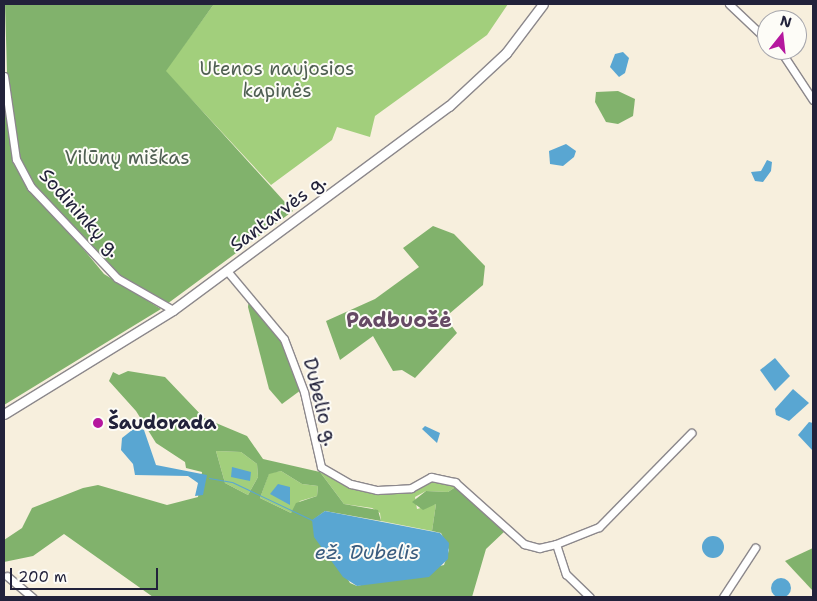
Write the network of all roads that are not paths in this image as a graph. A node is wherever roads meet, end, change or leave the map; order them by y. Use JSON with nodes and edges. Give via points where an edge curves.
{"nodes":[{"id":1,"x":543,"y":4,"type":"edge"},
{"id":2,"x":729,"y":4,"type":"edge"},
{"id":3,"x":757,"y":31,"type":"edge"},
{"id":4,"x":787,"y":60,"type":"edge"},
{"id":5,"x":4,"y":76,"type":"edge"},
{"id":6,"x":813,"y":100,"type":"edge"},
{"id":7,"x":228,"y":272,"type":"junction"},
{"id":8,"x":173,"y":310,"type":"junction"},
{"id":9,"x":4,"y":414,"type":"edge"},
{"id":10,"x":691,"y":433,"type":"dead end"},
{"id":11,"x":556,"y":544,"type":"junction"},
{"id":12,"x":755,"y":548,"type":"dead end"},
{"id":13,"x":7,"y":576,"type":"dead end"},
{"id":14,"x":32,"y":597,"type":"edge"},
{"id":15,"x":590,"y":597,"type":"edge"},
{"id":16,"x":723,"y":597,"type":"edge"}],
"edges":[{"from":1,"to":7,"type":"main road","name":"Santarvės g.","via":[[506,53],[449,106]]},
{"from":2,"to":3,"type":"street"},
{"from":4,"to":6,"type":"street"},
{"from":5,"to":8,"type":"street","name":"Sodininkų g.","via":[[16,159],[31,188],[117,278]]},
{"from":7,"to":8,"type":"main road","name":"Santarvės g."},
{"from":7,"to":11,"type":"street","name":"Dubelio g.","via":[[284,339],[304,392],[315,451],[327,472],[376,490],[411,488],[439,476],[455,482],[524,544],[539,548]]},
{"from":8,"to":9,"type":"main road","name":"Santarvės g."},
{"from":10,"to":11,"type":"street","name":"Dubelio g.","via":[[599,527]]},
{"from":11,"to":15,"type":"street","via":[[566,574]]},
{"from":12,"to":16,"type":"street"},
{"from":13,"to":14,"type":"street"}]}
